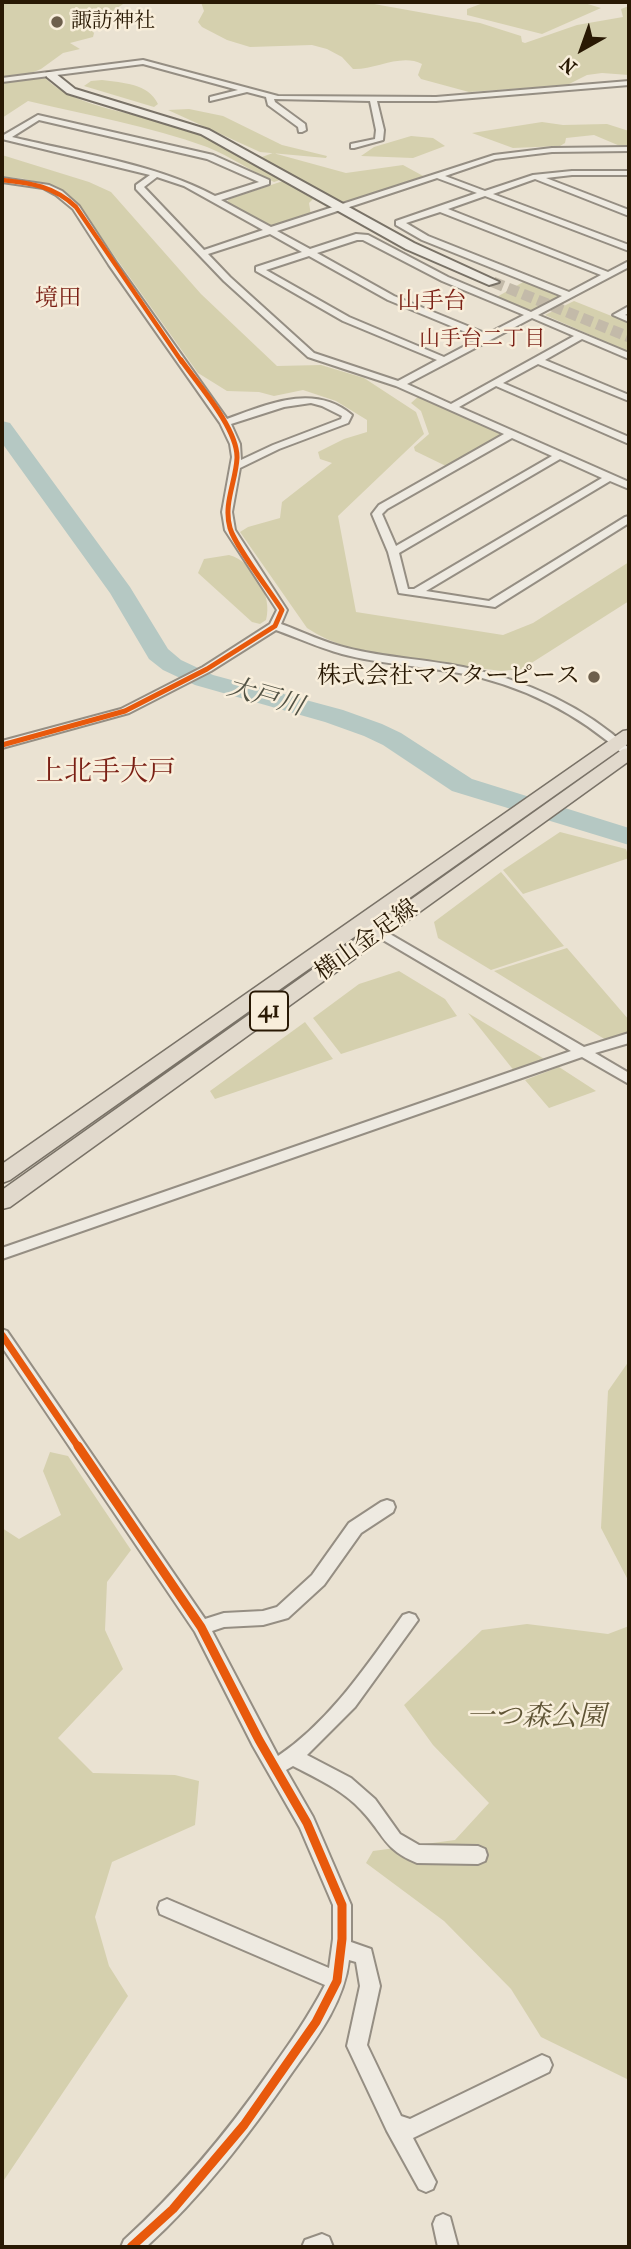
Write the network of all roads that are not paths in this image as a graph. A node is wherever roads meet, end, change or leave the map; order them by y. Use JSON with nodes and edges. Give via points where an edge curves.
{"nodes":[{"id":1,"x":51,"y":75,"type":"junction"},
{"id":2,"x":2,"y":80,"type":"edge"},
{"id":3,"x":629,"y":83,"type":"edge"},
{"id":4,"x":400,"y":88,"type":"dead end"},
{"id":5,"x":245,"y":90,"type":"junction"},
{"id":6,"x":270,"y":97,"type":"junction"},
{"id":7,"x":213,"y":99,"type":"dead end"},
{"id":8,"x":373,"y":99,"type":"junction"},
{"id":9,"x":395,"y":100,"type":"junction"},
{"id":10,"x":302,"y":130,"type":"dead end"},
{"id":11,"x":354,"y":146,"type":"dead end"},
{"id":12,"x":601,"y":149,"type":"junction"},
{"id":13,"x":629,"y":149,"type":"edge"},
{"id":14,"x":606,"y":172,"type":"junction"},
{"id":15,"x":617,"y":173,"type":"junction"},
{"id":16,"x":629,"y":173,"type":"edge"},
{"id":17,"x":156,"y":174,"type":"junction"},
{"id":18,"x":436,"y":175,"type":"junction"},
{"id":19,"x":533,"y":177,"type":"junction"},
{"id":20,"x":2,"y":180,"type":"edge"},
{"id":21,"x":629,"y":181,"type":"edge"},
{"id":22,"x":484,"y":192,"type":"junction"},
{"id":23,"x":215,"y":199,"type":"junction"},
{"id":24,"x":341,"y":208,"type":"junction"},
{"id":25,"x":440,"y":209,"type":"junction"},
{"id":26,"x":629,"y":213,"type":"edge"},
{"id":27,"x":271,"y":230,"type":"junction"},
{"id":28,"x":629,"y":248,"type":"edge"},
{"id":29,"x":202,"y":253,"type":"junction"},
{"id":30,"x":309,"y":253,"type":"junction"},
{"id":31,"x":629,"y":264,"type":"edge"},
{"id":32,"x":608,"y":275,"type":"junction"},
{"id":33,"x":493,"y":282,"type":"tunnel mouth"},
{"id":34,"x":571,"y":296,"type":"junction"},
{"id":35,"x":629,"y":309,"type":"edge"},
{"id":36,"x":531,"y":316,"type":"junction"},
{"id":37,"x":629,"y":319,"type":"edge"},
{"id":38,"x":581,"y":336,"type":"junction"},
{"id":39,"x":488,"y":338,"type":"junction"},
{"id":40,"x":629,"y":356,"type":"edge"},
{"id":41,"x":444,"y":360,"type":"junction"},
{"id":42,"x":537,"y":360,"type":"junction"},
{"id":43,"x":494,"y":382,"type":"junction"},
{"id":44,"x":399,"y":384,"type":"junction"},
{"id":45,"x":629,"y":398,"type":"edge"},
{"id":46,"x":452,"y":407,"type":"junction"},
{"id":47,"x":225,"y":422,"type":"junction"},
{"id":48,"x":513,"y":433,"type":"junction"},
{"id":49,"x":629,"y":441,"type":"edge"},
{"id":50,"x":560,"y":455,"type":"junction"},
{"id":51,"x":237,"y":466,"type":"junction"},
{"id":52,"x":610,"y":477,"type":"junction"},
{"id":53,"x":629,"y":486,"type":"edge"},
{"id":54,"x":629,"y":519,"type":"edge"},
{"id":55,"x":393,"y":552,"type":"junction"},
{"id":56,"x":417,"y":592,"type":"junction"},
{"id":57,"x":275,"y":626,"type":"junction"},
{"id":58,"x":2,"y":745,"type":"edge"},
{"id":59,"x":627,"y":748,"type":"edge"},
{"id":60,"x":371,"y":927,"type":"junction"},
{"id":61,"x":629,"y":1038,"type":"edge"},
{"id":62,"x":584,"y":1051,"type":"junction"},
{"id":63,"x":629,"y":1079,"type":"edge"},
{"id":64,"x":2,"y":1175,"type":"edge"},
{"id":65,"x":2,"y":1201,"type":"edge"},
{"id":66,"x":2,"y":1254,"type":"edge"},
{"id":67,"x":2,"y":1335,"type":"edge"},
{"id":68,"x":387,"y":1507,"type":"dead end"},
{"id":69,"x":409,"y":1620,"type":"dead end"},
{"id":70,"x":201,"y":1628,"type":"junction"},
{"id":71,"x":294,"y":1757,"type":"junction"},
{"id":72,"x":275,"y":1768,"type":"junction"},
{"id":73,"x":478,"y":1856,"type":"dead end"},
{"id":74,"x":167,"y":1908,"type":"dead end"},
{"id":75,"x":341,"y":1949,"type":"junction"},
{"id":76,"x":337,"y":1981,"type":"junction"},
{"id":77,"x":542,"y":2065,"type":"dead end"},
{"id":78,"x":394,"y":2124,"type":"junction"},
{"id":79,"x":426,"y":2182,"type":"dead end"},
{"id":80,"x":443,"y":2224,"type":"dead end"},
{"id":81,"x":131,"y":2247,"type":"edge"},
{"id":82,"x":312,"y":2247,"type":"edge"},
{"id":83,"x":323,"y":2247,"type":"edge"},
{"id":84,"x":448,"y":2247,"type":"edge"}],
"edges":[{"from":1,"to":2,"type":"street"},
{"from":1,"to":5,"type":"street","via":[[143,62]]},
{"from":1,"to":24,"type":"street","via":[[71,91],[205,132]]},
{"from":3,"to":9,"type":"street"},
{"from":4,"to":9,"type":"street"},
{"from":5,"to":6,"type":"street"},
{"from":5,"to":7,"type":"street"},
{"from":6,"to":8,"type":"street"},
{"from":6,"to":10,"type":"street"},
{"from":8,"to":9,"type":"street"},
{"from":8,"to":11,"type":"street","via":[[379,140]]},
{"from":12,"to":13,"type":"street"},
{"from":12,"to":14,"type":"street"},
{"from":12,"to":18,"type":"street","via":[[517,153]]},
{"from":14,"to":15,"type":"street"},
{"from":14,"to":19,"type":"street"},
{"from":15,"to":16,"type":"street"},
{"from":15,"to":21,"type":"street"},
{"from":17,"to":23,"type":"street"},
{"from":17,"to":23,"type":"street","via":[[5,138],[38,117],[210,158],[266,182]]},
{"from":17,"to":29,"type":"street","via":[[139,187]]},
{"from":18,"to":22,"type":"street"},
{"from":18,"to":24,"type":"street"},
{"from":19,"to":22,"type":"street"},
{"from":19,"to":26,"type":"street"},
{"from":20,"to":47,"type":"street","via":[[34,183],[67,199]]},
{"from":22,"to":25,"type":"street"},
{"from":22,"to":28,"type":"street"},
{"from":23,"to":27,"type":"street"},
{"from":24,"to":27,"type":"street"},
{"from":24,"to":33,"type":"street","via":[[425,253]]},
{"from":25,"to":32,"type":"street"},
{"from":25,"to":34,"type":"street","via":[[398,223]]},
{"from":27,"to":29,"type":"street"},
{"from":27,"to":30,"type":"street"},
{"from":29,"to":44,"type":"street","via":[[311,355]]},
{"from":30,"to":36,"type":"street","via":[[365,237],[445,279]]},
{"from":30,"to":39,"type":"street","via":[[391,298]]},
{"from":30,"to":41,"type":"street","via":[[259,269],[346,319]]},
{"from":31,"to":32,"type":"street"},
{"from":32,"to":34,"type":"street"},
{"from":34,"to":36,"type":"street"},
{"from":35,"to":37,"type":"street","via":[[618,315]]},
{"from":36,"to":38,"type":"street"},
{"from":36,"to":39,"type":"street"},
{"from":38,"to":40,"type":"street"},
{"from":38,"to":42,"type":"street"},
{"from":39,"to":41,"type":"street"},
{"from":41,"to":44,"type":"street"},
{"from":42,"to":43,"type":"street"},
{"from":42,"to":45,"type":"street"},
{"from":43,"to":46,"type":"street"},
{"from":43,"to":49,"type":"street"},
{"from":44,"to":46,"type":"street"},
{"from":46,"to":48,"type":"street"},
{"from":47,"to":51,"type":"street","via":[[235,444]]},
{"from":47,"to":51,"type":"street","via":[[308,399],[347,415],[345,421]]},
{"from":48,"to":50,"type":"street"},
{"from":48,"to":55,"type":"street","via":[[383,506],[377,514]]},
{"from":50,"to":52,"type":"street"},
{"from":50,"to":55,"type":"street"},
{"from":51,"to":57,"type":"street","via":[[227,512],[230,530],[282,610]]},
{"from":52,"to":53,"type":"street"},
{"from":52,"to":56,"type":"street"},
{"from":54,"to":56,"type":"street","via":[[491,605]]},
{"from":55,"to":56,"type":"street","via":[[403,591]]},
{"from":57,"to":58,"type":"street","via":[[207,669],[125,711]]},
{"from":57,"to":59,"type":"street","via":[[344,651],[509,681],[533,690]]},
{"from":59,"to":60,"type":"main road","name":"横山金足線","number":"41"},
{"from":60,"to":62,"type":"street"},
{"from":60,"to":64,"type":"main road","name":"横山金足線","number":"41"},
{"from":60,"to":65,"type":"main road","name":"横山金足線","number":"41"},
{"from":61,"to":62,"type":"street"},
{"from":62,"to":63,"type":"street"},
{"from":62,"to":66,"type":"street"},
{"from":67,"to":70,"type":"street"},
{"from":68,"to":70,"type":"street","via":[[355,1528],[318,1580],[282,1613],[224,1620]]},
{"from":69,"to":71,"type":"street","via":[[360,1688]]},
{"from":70,"to":72,"type":"street"},
{"from":71,"to":72,"type":"street"},
{"from":71,"to":73,"type":"street","via":[[345,1784],[369,1804],[394,1840],[417,1854]]},
{"from":72,"to":75,"type":"street","via":[[307,1823],[342,1905]]},
{"from":74,"to":76,"type":"street"},
{"from":75,"to":76,"type":"street"},
{"from":75,"to":78,"type":"street","via":[[364,1955],[370,1986],[357,2046]]},
{"from":76,"to":81,"type":"street","via":[[316,2022],[244,2125],[173,2209]]},
{"from":77,"to":78,"type":"street","via":[[411,2129]]},
{"from":78,"to":79,"type":"street"},
{"from":80,"to":84,"type":"street"},
{"from":82,"to":83,"type":"street"}]}
